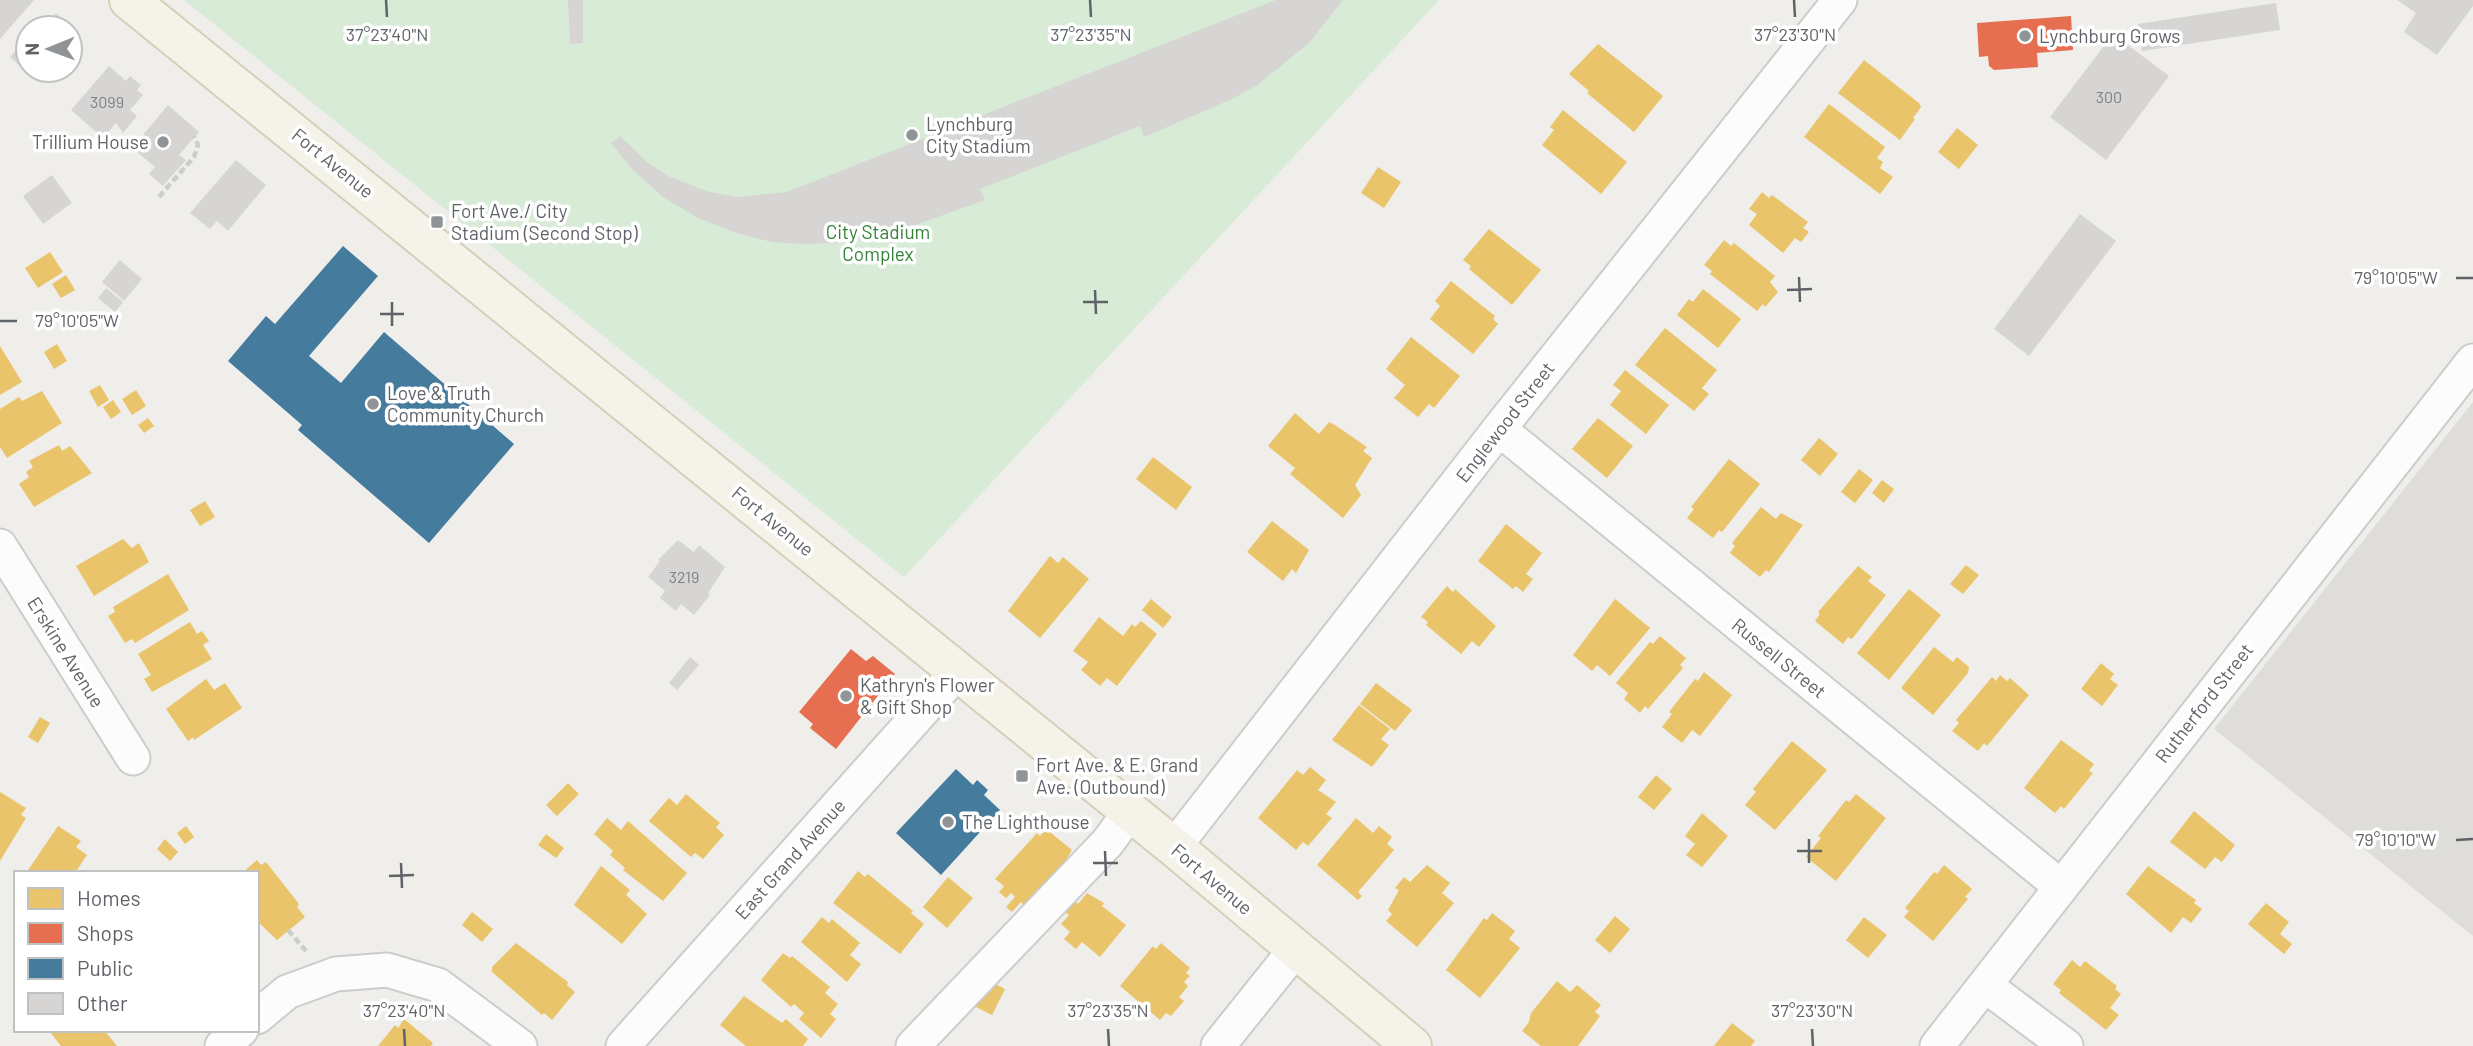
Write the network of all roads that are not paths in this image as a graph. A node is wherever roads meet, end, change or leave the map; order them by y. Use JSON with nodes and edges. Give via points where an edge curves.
{"nodes":[{"id":1,"x":129,"y":0,"type":"edge"},
{"id":2,"x":1840,"y":0,"type":"edge"},
{"id":3,"x":2473,"y":361,"type":"edge"},
{"id":4,"x":1499,"y":429,"type":"junction"},
{"id":5,"x":0,"y":546,"type":"edge"},
{"id":6,"x":957,"y":671,"type":"junction"},
{"id":7,"x":133,"y":758,"type":"dead end"},
{"id":8,"x":1129,"y":813,"type":"junction"},
{"id":9,"x":1174,"y":847,"type":"junction"},
{"id":10,"x":2060,"y":886,"type":"junction"},
{"id":11,"x":1295,"y":950,"type":"junction"},
{"id":12,"x":1986,"y":986,"type":"junction"},
{"id":13,"x":259,"y":1015,"type":"edge"},
{"id":14,"x":239,"y":1032,"type":"edge"},
{"id":15,"x":222,"y":1046,"type":"edge"},
{"id":16,"x":520,"y":1046,"type":"edge"},
{"id":17,"x":623,"y":1046,"type":"edge"},
{"id":18,"x":913,"y":1046,"type":"edge"},
{"id":19,"x":1218,"y":1046,"type":"edge"},
{"id":20,"x":1412,"y":1046,"type":"edge"},
{"id":21,"x":1937,"y":1046,"type":"edge"},
{"id":22,"x":2066,"y":1046,"type":"edge"}],
"edges":[{"from":1,"to":6,"type":"main road","name":"Fort Avenue"},
{"from":2,"to":4,"type":"street","name":"Englewood Street"},
{"from":3,"to":10,"type":"street","name":"Rutherford Street"},
{"from":4,"to":9,"type":"street","name":"Englewood Street"},
{"from":4,"to":10,"type":"street","name":"Russell Street"},
{"from":5,"to":7,"type":"street","name":"Erskine Avenue"},
{"from":6,"to":8,"type":"main road","name":"Fort Avenue"},
{"from":6,"to":17,"type":"street","name":"East Grand Avenue"},
{"from":8,"to":9,"type":"main road","name":"Fort Avenue"},
{"from":8,"to":18,"type":"street","via":[[1108,842]]},
{"from":9,"to":11,"type":"main road","name":"Fort Avenue"},
{"from":10,"to":12,"type":"street","name":"Rutherford Street"},
{"from":11,"to":19,"type":"street"},
{"from":11,"to":20,"type":"main road","name":"Fort Avenue"},
{"from":12,"to":21,"type":"street","name":"Rutherford Street"},
{"from":12,"to":22,"type":"street"},
{"from":13,"to":16,"type":"street","via":[[287,992],[313,982],[336,974],[387,970],[438,985]]},
{"from":14,"to":15,"type":"street"}]}
